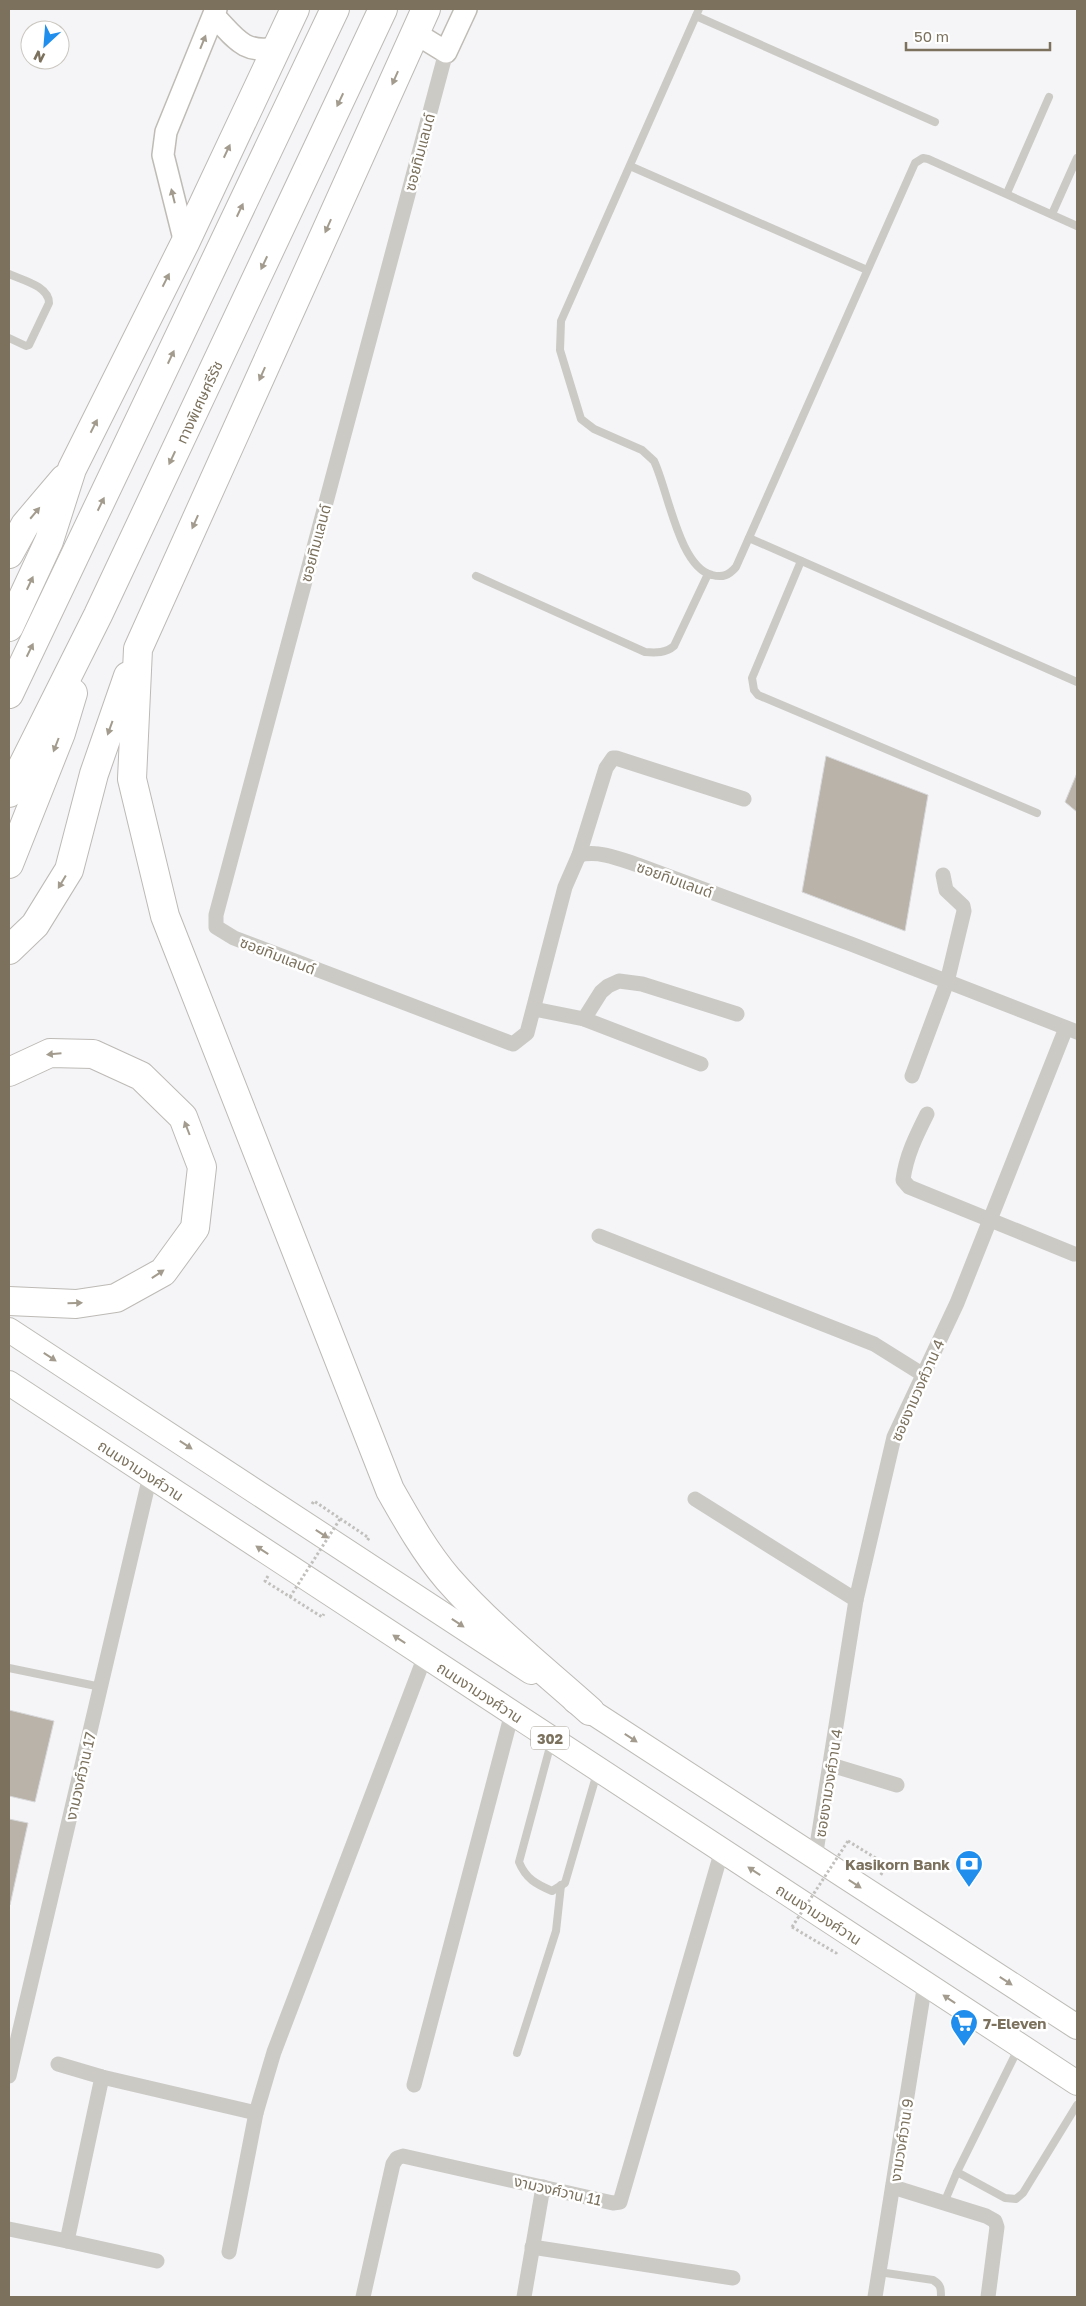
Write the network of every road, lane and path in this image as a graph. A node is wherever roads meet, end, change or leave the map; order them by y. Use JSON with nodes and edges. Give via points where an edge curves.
{"nodes":[{"id":1,"x":295,"y":9,"type":"edge"},
{"id":2,"x":335,"y":9,"type":"edge"},
{"id":3,"x":383,"y":9,"type":"edge"},
{"id":4,"x":426,"y":9,"type":"edge"},
{"id":5,"x":466,"y":9,"type":"edge"},
{"id":6,"x":215,"y":12,"type":"edge"},
{"id":7,"x":698,"y":12,"type":"edge"},
{"id":8,"x":415,"y":33,"type":"junction"},
{"id":9,"x":276,"y":48,"type":"junction"},
{"id":10,"x":446,"y":52,"type":"junction"},
{"id":11,"x":1049,"y":97,"type":"dead end"},
{"id":12,"x":935,"y":122,"type":"dead end"},
{"id":13,"x":1077,"y":158,"type":"edge"},
{"id":14,"x":630,"y":166,"type":"junction"},
{"id":15,"x":1006,"y":193,"type":"junction"},
{"id":16,"x":1052,"y":214,"type":"junction"},
{"id":17,"x":1077,"y":226,"type":"edge"},
{"id":18,"x":185,"y":243,"type":"junction"},
{"id":19,"x":867,"y":270,"type":"junction"},
{"id":20,"x":9,"y":274,"type":"edge"},
{"id":21,"x":9,"y":338,"type":"edge"},
{"id":22,"x":72,"y":469,"type":"junction"},
{"id":23,"x":749,"y":538,"type":"junction"},
{"id":24,"x":9,"y":554,"type":"edge"},
{"id":25,"x":801,"y":561,"type":"junction"},
{"id":26,"x":708,"y":574,"type":"junction"},
{"id":27,"x":476,"y":576,"type":"dead end"},
{"id":28,"x":98,"y":616,"type":"junction"},
{"id":29,"x":9,"y":627,"type":"edge"},
{"id":30,"x":138,"y":649,"type":"junction"},
{"id":31,"x":1077,"y":682,"type":"edge"},
{"id":32,"x":9,"y":694,"type":"edge"},
{"id":33,"x":9,"y":793,"type":"edge"},
{"id":34,"x":744,"y":799,"type":"dead end"},
{"id":35,"x":1037,"y":813,"type":"dead end"},
{"id":36,"x":579,"y":855,"type":"junction"},
{"id":37,"x":9,"y":864,"type":"edge"},
{"id":38,"x":943,"y":874,"type":"dead end"},
{"id":39,"x":9,"y":950,"type":"edge"},
{"id":40,"x":947,"y":982,"type":"junction"},
{"id":41,"x":534,"y":1009,"type":"junction"},
{"id":42,"x":738,"y":1014,"type":"dead end"},
{"id":43,"x":584,"y":1019,"type":"junction"},
{"id":44,"x":1072,"y":1030,"type":"edge"},
{"id":45,"x":701,"y":1064,"type":"dead end"},
{"id":46,"x":9,"y":1072,"type":"edge"},
{"id":47,"x":912,"y":1076,"type":"dead end"},
{"id":48,"x":926,"y":1114,"type":"dead end"},
{"id":49,"x":990,"y":1218,"type":"junction"},
{"id":50,"x":598,"y":1236,"type":"dead end"},
{"id":51,"x":1074,"y":1254,"type":"dead end"},
{"id":52,"x":9,"y":1301,"type":"edge"},
{"id":53,"x":9,"y":1330,"type":"edge"},
{"id":54,"x":922,"y":1374,"type":"junction"},
{"id":55,"x":9,"y":1383,"type":"edge"},
{"id":56,"x":150,"y":1476,"type":"junction"},
{"id":57,"x":695,"y":1499,"type":"dead end"},
{"id":58,"x":340,"y":1519,"type":"dead end"},
{"id":59,"x":290,"y":1597,"type":"dead end"},
{"id":60,"x":856,"y":1600,"type":"junction"},
{"id":61,"x":425,"y":1656,"type":"junction"},
{"id":62,"x":9,"y":1668,"type":"edge"},
{"id":63,"x":101,"y":1687,"type":"junction"},
{"id":64,"x":590,"y":1711,"type":"junction"},
{"id":65,"x":512,"y":1713,"type":"junction"},
{"id":66,"x":553,"y":1739,"type":"junction"},
{"id":67,"x":831,"y":1764,"type":"junction"},
{"id":68,"x":598,"y":1769,"type":"junction"},
{"id":69,"x":897,"y":1784,"type":"dead end"},
{"id":70,"x":722,"y":1850,"type":"junction"},
{"id":71,"x":815,"y":1858,"type":"junction"},
{"id":72,"x":887,"y":1866,"type":"dead end"},
{"id":73,"x":561,"y":1885,"type":"junction"},
{"id":74,"x":836,"y":1953,"type":"dead end"},
{"id":75,"x":926,"y":1983,"type":"junction"},
{"id":76,"x":1077,"y":2027,"type":"edge"},
{"id":77,"x":1020,"y":2046,"type":"junction"},
{"id":78,"x":517,"y":2053,"type":"dead end"},
{"id":79,"x":58,"y":2064,"type":"dead end"},
{"id":80,"x":9,"y":2076,"type":"edge"},
{"id":81,"x":102,"y":2077,"type":"junction"},
{"id":82,"x":1077,"y":2083,"type":"edge"},
{"id":83,"x":414,"y":2085,"type":"dead end"},
{"id":84,"x":1077,"y":2105,"type":"edge"},
{"id":85,"x":256,"y":2113,"type":"junction"},
{"id":86,"x":957,"y":2172,"type":"junction"},
{"id":87,"x":543,"y":2187,"type":"junction"},
{"id":88,"x":893,"y":2187,"type":"junction"},
{"id":89,"x":944,"y":2203,"type":"junction"},
{"id":90,"x":9,"y":2229,"type":"edge"},
{"id":91,"x":66,"y":2241,"type":"junction"},
{"id":92,"x":532,"y":2247,"type":"junction"},
{"id":93,"x":229,"y":2252,"type":"dead end"},
{"id":94,"x":158,"y":2261,"type":"dead end"},
{"id":95,"x":879,"y":2272,"type":"junction"},
{"id":96,"x":733,"y":2278,"type":"dead end"},
{"id":97,"x":363,"y":2297,"type":"edge"},
{"id":98,"x":524,"y":2297,"type":"edge"},
{"id":99,"x":875,"y":2297,"type":"edge"},
{"id":100,"x":941,"y":2297,"type":"edge"},
{"id":101,"x":988,"y":2297,"type":"edge"}],
"edges":[{"from":1,"to":9,"type":"highway"},
{"from":32,"to":2,"type":"highway","one_way":true},
{"from":3,"to":28,"type":"highway","name":"ทางพิเศษศรีรัช","one_way":true},
{"from":4,"to":8,"type":"highway"},
{"from":5,"to":10,"type":"street"},
{"from":6,"to":9,"type":"street","via":[[247,47]]},
{"from":18,"to":6,"type":"street","one_way":true,"via":[[163,156],[166,132]]},
{"from":7,"to":12,"type":"lane"},
{"from":7,"to":14,"type":"lane"},
{"from":8,"to":10,"type":"street"},
{"from":8,"to":30,"type":"highway","one_way":true},
{"from":18,"to":9,"type":"highway","one_way":true},
{"from":10,"to":41,"type":"street","name":"ซอยทิมแลนด์","via":[[219,905],[216,927],[234,938],[513,1044],[527,1033]]},
{"from":11,"to":15,"type":"lane"},
{"from":13,"to":16,"type":"lane"},
{"from":14,"to":19,"type":"lane"},
{"from":14,"to":26,"type":"lane","via":[[562,321],[560,350],[581,419],[594,429],[642,450],[654,461],[686,551],[696,566]]},
{"from":15,"to":16,"type":"lane"},
{"from":15,"to":19,"type":"lane","via":[[928,159],[919,159]]},
{"from":16,"to":17,"type":"lane"},
{"from":22,"to":18,"type":"highway","one_way":true},
{"from":19,"to":23,"type":"lane"},
{"from":20,"to":21,"type":"lane","via":[[42,290],[47,294],[49,303],[29,345]]},
{"from":24,"to":22,"type":"highway","one_way":true,"via":[[25,525]]},
{"from":29,"to":22,"type":"highway","one_way":true,"via":[[50,541]]},
{"from":23,"to":25,"type":"lane"},
{"from":23,"to":26,"type":"lane","via":[[730,574],[720,577]]},
{"from":25,"to":31,"type":"lane"},
{"from":25,"to":35,"type":"lane","via":[[752,678],[758,695]]},
{"from":26,"to":27,"type":"lane","via":[[674,646],[655,653],[645,652]]},
{"from":28,"to":33,"type":"highway","name":"ทางพิเศษศรีรัช"},
{"from":28,"to":37,"type":"highway","one_way":true,"via":[[60,733]]},
{"from":30,"to":39,"type":"highway","one_way":true,"via":[[94,774],[69,870],[36,925]]},
{"from":30,"to":64,"type":"highway","via":[[132,779],[165,916],[390,1490],[416,1536],[447,1578],[483,1616]]},
{"from":34,"to":36,"type":"street","via":[[613,758],[606,768]]},
{"from":36,"to":40,"type":"street","name":"ซอยทิมแลนด์","via":[[594,854],[630,862]]},
{"from":36,"to":41,"type":"street","name":"ซอยทิมแลนด์","via":[[565,888]]},
{"from":38,"to":40,"type":"street","via":[[946,890],[964,911]]},
{"from":40,"to":44,"type":"street","name":"ซอยทิมแลนด์"},
{"from":40,"to":47,"type":"street"},
{"from":41,"to":43,"type":"street"},
{"from":42,"to":43,"type":"street","via":[[642,984],[619,981],[601,992]]},
{"from":43,"to":45,"type":"street"},
{"from":44,"to":49,"type":"street","name":"ซอยงามวงศ์วาน 4"},
{"from":52,"to":46,"type":"highway","one_way":true,"via":[[76,1304],[116,1298],[163,1272],[195,1228],[202,1167],[183,1117],[141,1076],[93,1054],[50,1053]]},
{"from":48,"to":49,"type":"street","via":[[911,1147],[903,1180],[915,1190]]},
{"from":49,"to":51,"type":"street"},
{"from":49,"to":54,"type":"street","name":"ซอยงามวงศ์วาน 4","via":[[957,1303]]},
{"from":50,"to":54,"type":"street","via":[[874,1344]]},
{"from":53,"to":64,"type":"main road","one_way":true},
{"from":54,"to":60,"type":"street","name":"ซอยงามวงศ์วาน 4","via":[[894,1437]]},
{"from":55,"to":56,"type":"main road","name":"ถนนงามวงศ์วาน","number":"302"},
{"from":61,"to":56,"type":"main road","name":"ถนนงามวงศ์วาน","number":"302","one_way":true},
{"from":56,"to":63,"type":"street","name":"งามวงศ์วาน 17"},
{"from":57,"to":60,"type":"street"},
{"from":58,"to":59,"type":"path","bridge":true},
{"from":60,"to":67,"type":"street","name":"ซอยงามวงศ์วาน 4"},
{"from":61,"to":65,"type":"main road","name":"ถนนงามวงศ์วาน","number":"302"},
{"from":61,"to":85,"type":"street","via":[[274,2052]]},
{"from":62,"to":63,"type":"lane"},
{"from":63,"to":80,"type":"street","name":"งามวงศ์วาน 17"},
{"from":64,"to":71,"type":"main road","one_way":true},
{"from":65,"to":66,"type":"main road","name":"ถนนงามวงศ์วาน","number":"302"},
{"from":65,"to":83,"type":"street"},
{"from":66,"to":68,"type":"main road","name":"ถนนงามวงศ์วาน","number":"302"},
{"from":66,"to":73,"type":"lane","via":[[519,1862],[532,1883],[552,1891]]},
{"from":67,"to":69,"type":"street"},
{"from":67,"to":71,"type":"street","name":"ซอยงามวงศ์วาน 4"},
{"from":68,"to":70,"type":"main road","name":"ถนนงามวงศ์วาน","number":"302"},
{"from":68,"to":73,"type":"lane","via":[[565,1883]]},
{"from":75,"to":70,"type":"main road","name":"ถนนงามวงศ์วาน","number":"302","one_way":true},
{"from":70,"to":87,"type":"street","name":"งามวงศ์วาน 11","via":[[620,2202]]},
{"from":71,"to":76,"type":"main road","one_way":true},
{"from":72,"to":74,"type":"path","bridge":true,"via":[[848,1841],[792,1927]]},
{"from":73,"to":78,"type":"lane","via":[[556,1931]]},
{"from":77,"to":75,"type":"main road","name":"ถนนงามวงศ์วาน","number":"302","one_way":true},
{"from":75,"to":88,"type":"street","name":"งามวงศ์วาน 9"},
{"from":77,"to":82,"type":"main road","name":"ถนนงามวงศ์วาน","number":"302"},
{"from":77,"to":86,"type":"lane"},
{"from":79,"to":81,"type":"street"},
{"from":81,"to":85,"type":"street"},
{"from":81,"to":91,"type":"street"},
{"from":84,"to":86,"type":"lane","via":[[1016,2199],[1005,2198]]},
{"from":85,"to":93,"type":"street"},
{"from":86,"to":89,"type":"lane"},
{"from":87,"to":92,"type":"street"},
{"from":87,"to":97,"type":"street","name":"งามวงศ์วาน 11","via":[[403,2156],[397,2158]]},
{"from":88,"to":89,"type":"street"},
{"from":88,"to":95,"type":"street","name":"งามวงศ์วาน 9"},
{"from":89,"to":101,"type":"street","via":[[995,2221],[997,2227]]},
{"from":90,"to":91,"type":"street"},
{"from":91,"to":94,"type":"street"},
{"from":92,"to":96,"type":"street"},
{"from":92,"to":98,"type":"street"},
{"from":95,"to":99,"type":"street","name":"งามวงศ์วาน 9"},
{"from":95,"to":100,"type":"lane","via":[[933,2280],[941,2288]]}]}
